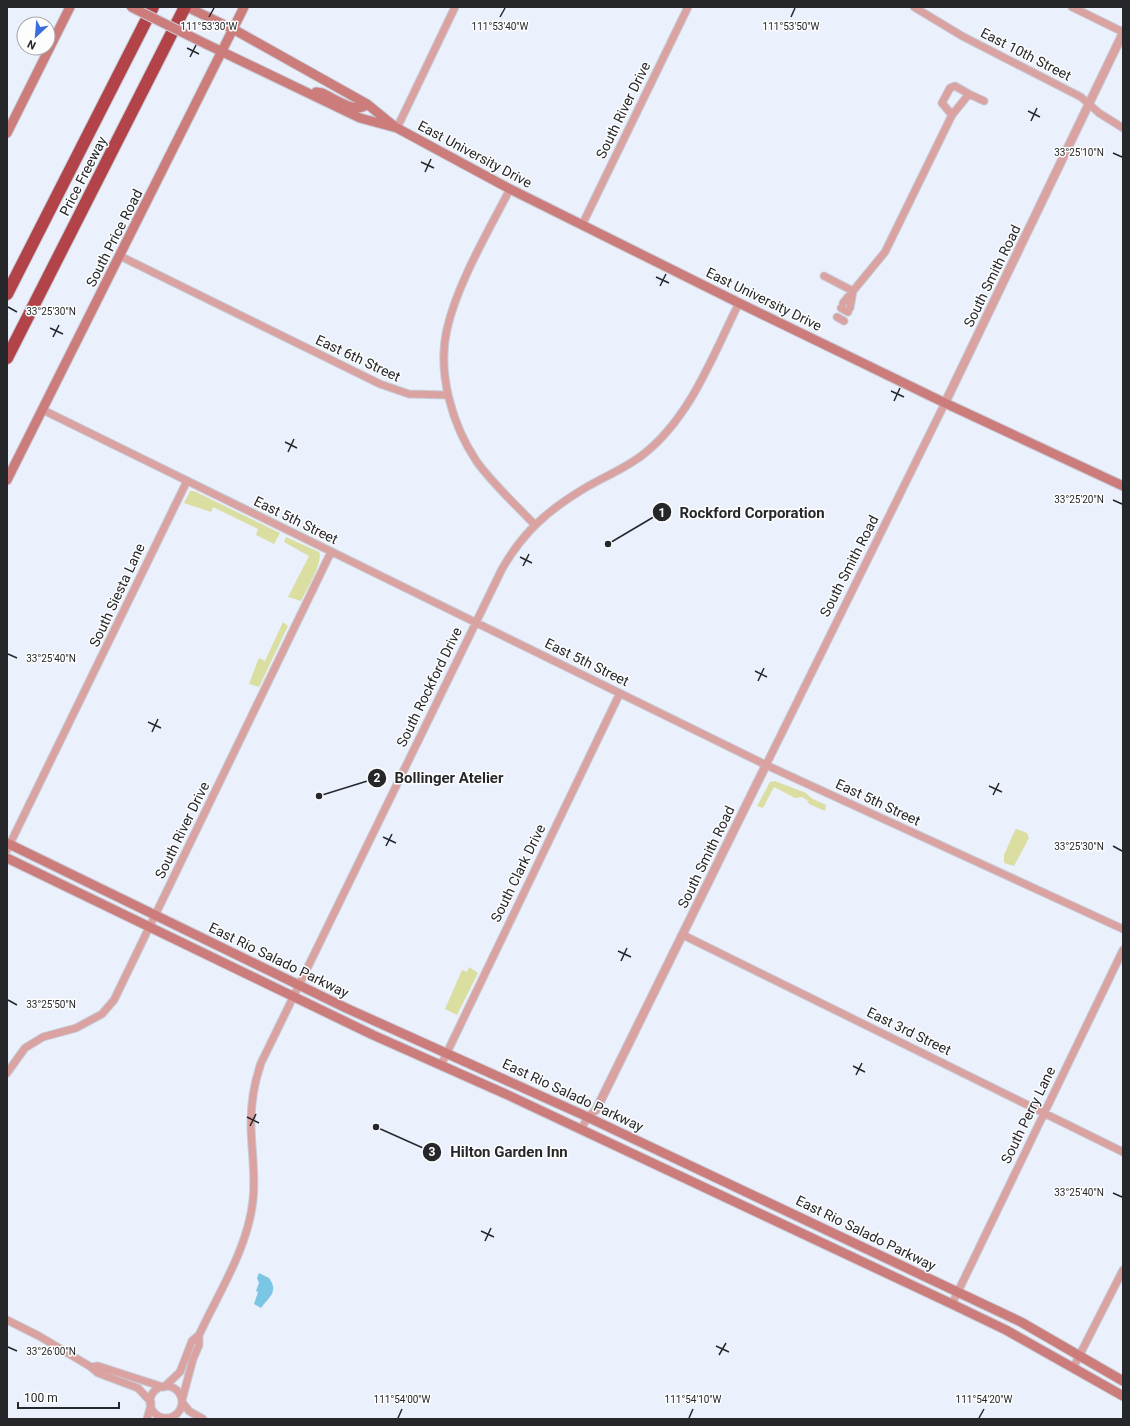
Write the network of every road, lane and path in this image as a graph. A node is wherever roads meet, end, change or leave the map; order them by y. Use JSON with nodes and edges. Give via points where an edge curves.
{"nodes":[{"id":1,"x":70,"y":7,"type":"edge"},
{"id":2,"x":131,"y":7,"type":"edge"},
{"id":3,"x":153,"y":7,"type":"edge"},
{"id":4,"x":186,"y":7,"type":"edge"},
{"id":5,"x":244,"y":7,"type":"edge"},
{"id":6,"x":455,"y":7,"type":"edge"},
{"id":7,"x":688,"y":7,"type":"edge"},
{"id":8,"x":914,"y":7,"type":"edge"},
{"id":9,"x":1072,"y":7,"type":"edge"},
{"id":10,"x":233,"y":29,"type":"junction"},
{"id":11,"x":1123,"y":32,"type":"edge"},
{"id":12,"x":222,"y":52,"type":"junction"},
{"id":13,"x":303,"y":91,"type":"junction"},
{"id":14,"x":968,"y":94,"type":"junction"},
{"id":15,"x":984,"y":101,"type":"dead end"},
{"id":16,"x":367,"y":104,"type":"junction"},
{"id":17,"x":1089,"y":104,"type":"junction"},
{"id":18,"x":952,"y":115,"type":"junction"},
{"id":19,"x":397,"y":128,"type":"junction"},
{"id":20,"x":1123,"y":128,"type":"edge"},
{"id":21,"x":7,"y":133,"type":"edge"},
{"id":22,"x":510,"y":189,"type":"junction"},
{"id":23,"x":582,"y":225,"type":"junction"},
{"id":24,"x":120,"y":256,"type":"junction"},
{"id":25,"x":824,"y":276,"type":"dead end"},
{"id":26,"x":853,"y":290,"type":"junction"},
{"id":27,"x":7,"y":294,"type":"edge"},
{"id":28,"x":739,"y":303,"type":"junction"},
{"id":29,"x":846,"y":308,"type":"dead end"},
{"id":30,"x":7,"y":358,"type":"edge"},
{"id":31,"x":448,"y":395,"type":"junction"},
{"id":32,"x":945,"y":403,"type":"junction"},
{"id":33,"x":43,"y":410,"type":"junction"},
{"id":34,"x":7,"y":480,"type":"edge"},
{"id":35,"x":187,"y":481,"type":"junction"},
{"id":36,"x":1123,"y":486,"type":"edge"},
{"id":37,"x":534,"y":524,"type":"junction"},
{"id":38,"x":331,"y":552,"type":"junction"},
{"id":39,"x":475,"y":622,"type":"junction"},
{"id":40,"x":620,"y":693,"type":"junction"},
{"id":41,"x":766,"y":765,"type":"junction"},
{"id":42,"x":8,"y":846,"type":"edge"},
{"id":43,"x":7,"y":858,"type":"edge"},
{"id":44,"x":155,"y":915,"type":"junction"},
{"id":45,"x":149,"y":927,"type":"junction"},
{"id":46,"x":1123,"y":929,"type":"edge"},
{"id":47,"x":683,"y":935,"type":"junction"},
{"id":48,"x":1123,"y":950,"type":"edge"},
{"id":49,"x":299,"y":985,"type":"junction"},
{"id":50,"x":293,"y":996,"type":"junction"},
{"id":51,"x":447,"y":1052,"type":"junction"},
{"id":52,"x":441,"y":1065,"type":"junction"},
{"id":53,"x":7,"y":1072,"type":"edge"},
{"id":54,"x":596,"y":1110,"type":"joint"},
{"id":55,"x":1043,"y":1113,"type":"junction"},
{"id":56,"x":591,"y":1119,"type":"junction"},
{"id":57,"x":581,"y":1129,"type":"junction"},
{"id":58,"x":590,"y":1133,"type":"junction"},
{"id":59,"x":1123,"y":1152,"type":"edge"},
{"id":60,"x":1123,"y":1270,"type":"edge"},
{"id":61,"x":958,"y":1292,"type":"junction"},
{"id":62,"x":952,"y":1304,"type":"junction"},
{"id":63,"x":7,"y":1320,"type":"edge"},
{"id":64,"x":199,"y":1335,"type":"junction"},
{"id":65,"x":1079,"y":1355,"type":"junction"},
{"id":66,"x":91,"y":1367,"type":"junction"},
{"id":67,"x":1073,"y":1368,"type":"junction"},
{"id":68,"x":1123,"y":1381,"type":"edge"},
{"id":69,"x":163,"y":1387,"type":"junction"},
{"id":70,"x":1123,"y":1396,"type":"edge"},
{"id":71,"x":182,"y":1401,"type":"junction"},
{"id":72,"x":151,"y":1403,"type":"junction"},
{"id":73,"x":169,"y":1418,"type":"edge"},
{"id":74,"x":147,"y":1419,"type":"edge"},
{"id":75,"x":181,"y":1419,"type":"edge"},
{"id":76,"x":203,"y":1419,"type":"edge"}],
"edges":[{"from":1,"to":21,"type":"main road"},
{"from":2,"to":12,"type":"main road","name":"East University Drive","bridge":true},
{"from":3,"to":27,"type":"highway","name":"Price Freeway"},
{"from":4,"to":10,"type":"main road","name":"East University Drive"},
{"from":4,"to":30,"type":"highway","name":"Price Freeway"},
{"from":5,"to":10,"type":"main road","name":"South Price Road"},
{"from":6,"to":19,"type":"street"},
{"from":7,"to":23,"type":"street","name":"South River Drive"},
{"from":8,"to":17,"type":"street","name":"East 10th Street","via":[[962,36],[1081,97]]},
{"from":9,"to":11,"type":"street"},
{"from":10,"to":12,"type":"main road","name":"South Price Road"},
{"from":10,"to":16,"type":"main road","name":"East University Drive"},
{"from":11,"to":17,"type":"street","name":"South Smith Road"},
{"from":12,"to":13,"type":"main road","name":"East University Drive"},
{"from":12,"to":24,"type":"main road","name":"South Price Road"},
{"from":13,"to":16,"type":"main road","via":[[322,93],[356,108]]},
{"from":13,"to":19,"type":"main road","name":"East University Drive","via":[[360,118]]},
{"from":14,"to":15,"type":"street"},
{"from":14,"to":18,"type":"street"},
{"from":14,"to":18,"type":"street","via":[[955,86],[950,88],[942,103]]},
{"from":16,"to":19,"type":"main road","name":"East University Drive"},
{"from":17,"to":20,"type":"street","name":"East 10th Street"},
{"from":17,"to":32,"type":"street","name":"South Smith Road"},
{"from":18,"to":26,"type":"street","via":[[885,252]]},
{"from":19,"to":22,"type":"main road","name":"East University Drive"},
{"from":22,"to":23,"type":"main road","name":"East University Drive"},
{"from":22,"to":31,"type":"street","via":[[452,312],[447,330],[445,357]]},
{"from":23,"to":28,"type":"main road","name":"East University Drive"},
{"from":24,"to":31,"type":"street","name":"East 6th Street","via":[[380,384],[409,394]]},
{"from":24,"to":33,"type":"main road","name":"South Price Road"},
{"from":25,"to":26,"type":"street"},
{"from":26,"to":29,"type":"street"},
{"from":28,"to":32,"type":"main road","name":"East University Drive"},
{"from":28,"to":37,"type":"street","name":"South Rockford Drive","via":[[698,385],[664,435],[645,453],[585,488]]},
{"from":31,"to":37,"type":"street","via":[[463,437],[478,463]]},
{"from":32,"to":36,"type":"main road","name":"East University Drive"},
{"from":32,"to":41,"type":"street","name":"South Smith Road"},
{"from":33,"to":34,"type":"main road","name":"South Price Road"},
{"from":33,"to":35,"type":"street","name":"East 5th Street"},
{"from":35,"to":38,"type":"street","name":"East 5th Street"},
{"from":35,"to":42,"type":"street","name":"South Siesta Lane"},
{"from":37,"to":39,"type":"street","name":"South Rockford Drive","via":[[508,558]]},
{"from":38,"to":39,"type":"street","name":"East 5th Street"},
{"from":38,"to":44,"type":"street","name":"South River Drive"},
{"from":39,"to":40,"type":"street","name":"East 5th Street"},
{"from":39,"to":49,"type":"street","name":"South Rockford Drive"},
{"from":40,"to":41,"type":"street","name":"East 5th Street"},
{"from":40,"to":51,"type":"street","name":"South Clark Drive"},
{"from":41,"to":46,"type":"street","name":"East 5th Street"},
{"from":41,"to":47,"type":"street","name":"South Smith Road"},
{"from":42,"to":44,"type":"main road","name":"East Rio Salado Parkway"},
{"from":43,"to":45,"type":"main road","name":"East Rio Salado Parkway"},
{"from":44,"to":45,"type":"street","name":"South River Drive"},
{"from":44,"to":49,"type":"main road","name":"East Rio Salado Parkway"},
{"from":45,"to":50,"type":"main road","name":"East Rio Salado Parkway"},
{"from":45,"to":53,"type":"street","name":"South River Drive","via":[[114,1000],[102,1014],[76,1028],[44,1037],[25,1048]]},
{"from":47,"to":54,"type":"street","name":"South Smith Road"},
{"from":47,"to":55,"type":"street","name":"East 3rd Street"},
{"from":48,"to":55,"type":"street","name":"South Perry Lane"},
{"from":49,"to":50,"type":"street","name":"South Rockford Drive"},
{"from":49,"to":51,"type":"main road","name":"East Rio Salado Parkway","via":[[382,1025]]},
{"from":50,"to":52,"type":"main road","name":"East Rio Salado Parkway"},
{"from":50,"to":64,"type":"street","name":"South Rockford Drive","via":[[266,1051],[254,1089],[251,1122],[254,1184],[247,1231]]},
{"from":51,"to":52,"type":"street","name":"South Clark Drive"},
{"from":51,"to":56,"type":"main road","name":"East Rio Salado Parkway"},
{"from":52,"to":57,"type":"main road","name":"East Rio Salado Parkway"},
{"from":54,"to":56,"type":"street","name":"South Smith Road"},
{"from":55,"to":59,"type":"street","name":"East 3rd Street"},
{"from":55,"to":61,"type":"street","name":"South Perry Lane"},
{"from":56,"to":57,"type":"street","name":"South Smith Road"},
{"from":56,"to":58,"type":"street","name":"South Smith Road"},
{"from":56,"to":61,"type":"main road","name":"East Rio Salado Parkway"},
{"from":57,"to":58,"type":"main road","name":"East Rio Salado Parkway"},
{"from":58,"to":62,"type":"main road","name":"East Rio Salado Parkway"},
{"from":60,"to":65,"type":"street"},
{"from":61,"to":62,"type":"street","name":"South Perry Lane"},
{"from":61,"to":65,"type":"main road","name":"East Rio Salado Parkway","via":[[1021,1322]]},
{"from":62,"to":67,"type":"main road","name":"East Rio Salado Parkway","via":[[1006,1330]]},
{"from":63,"to":66,"type":"street"},
{"from":64,"to":69,"type":"street","name":"South Rockford Drive","via":[[192,1341],[180,1372]]},
{"from":64,"to":71,"type":"street","name":"South Rockford Drive","via":[[199,1344]]},
{"from":65,"to":67,"type":"street"},
{"from":65,"to":68,"type":"main road","name":"East Rio Salado Parkway"},
{"from":66,"to":69,"type":"street","via":[[98,1366]]},
{"from":66,"to":72,"type":"street","via":[[98,1373],[138,1388]]},
{"from":67,"to":70,"type":"main road","name":"East Rio Salado Parkway"},
{"from":69,"to":71,"type":"street","via":[[174,1389]]},
{"from":69,"to":72,"type":"street","via":[[153,1393]]},
{"from":71,"to":73,"type":"street","via":[[180,1410]]},
{"from":71,"to":76,"type":"street","via":[[190,1411]]},
{"from":72,"to":73,"type":"street","via":[[157,1414]]},
{"from":72,"to":74,"type":"street"},
{"from":73,"to":75,"type":"street"}]}
